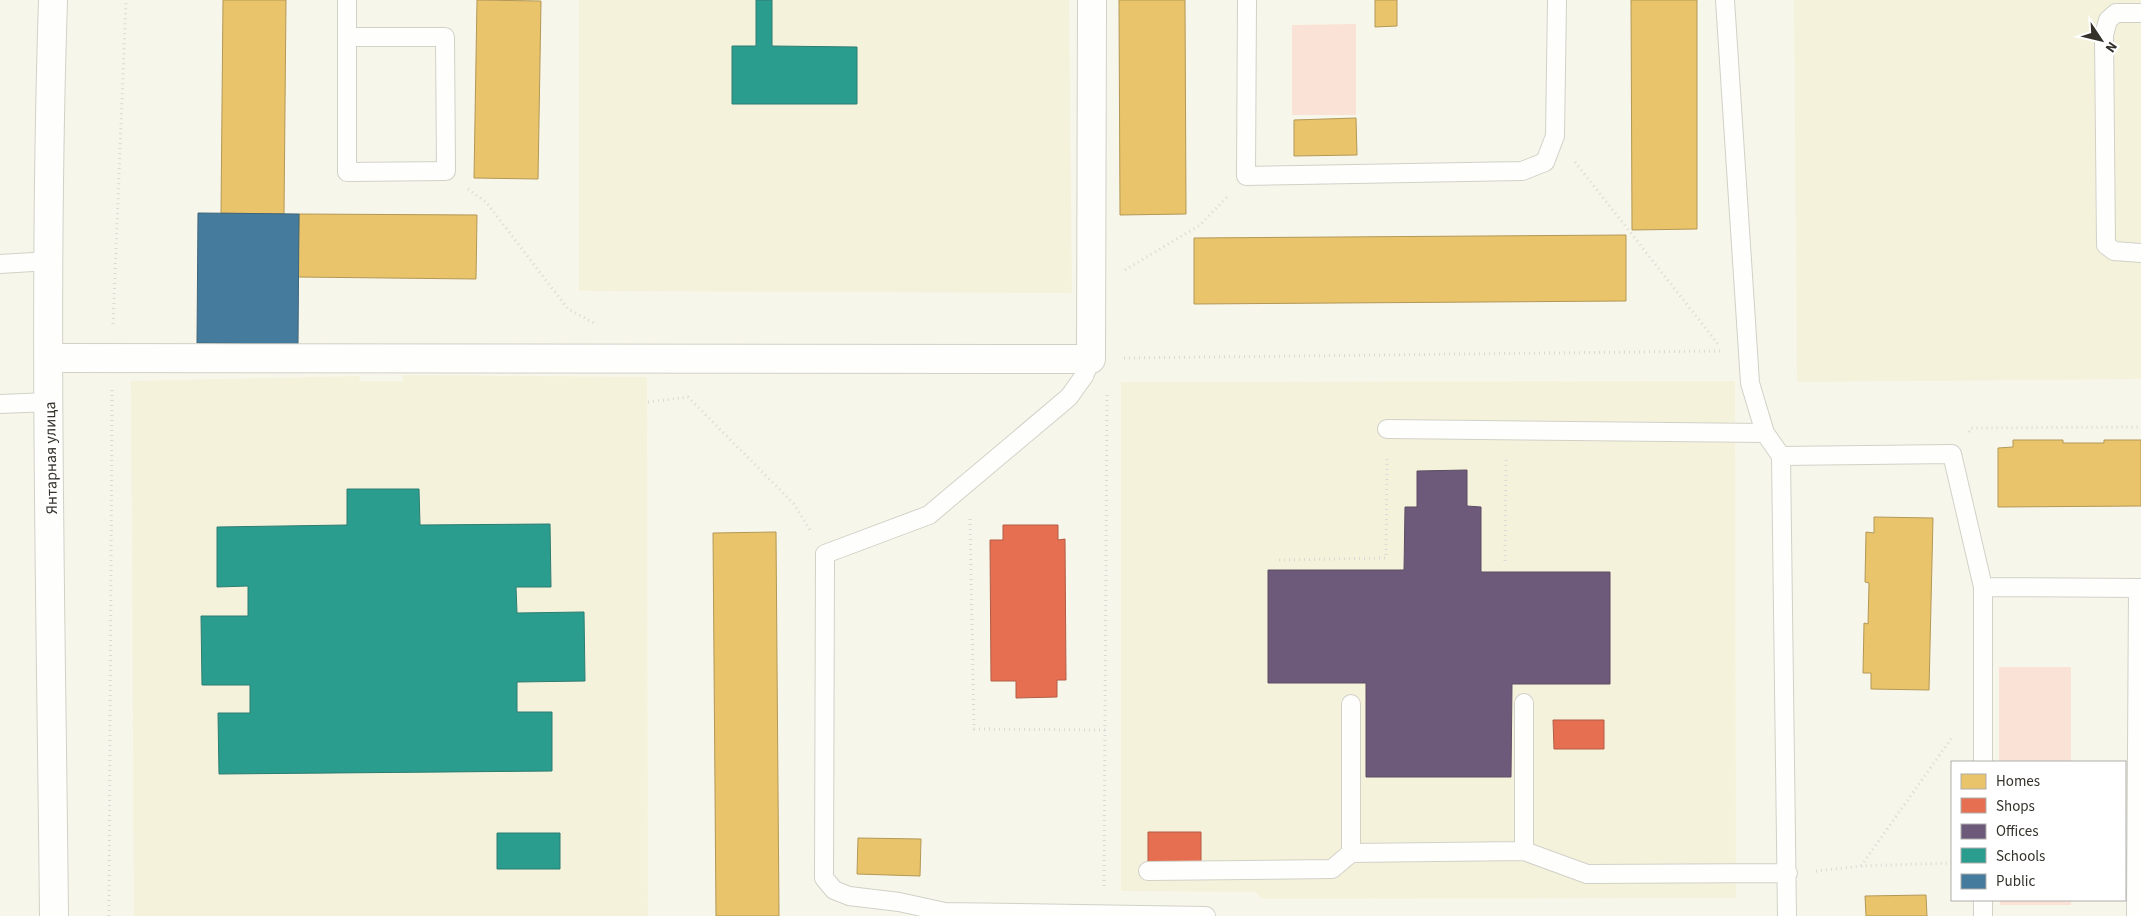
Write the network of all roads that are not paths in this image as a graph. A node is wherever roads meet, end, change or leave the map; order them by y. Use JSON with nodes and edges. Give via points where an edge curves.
{"nodes":[{"id":1,"x":53,"y":0,"type":"edge"},
{"id":2,"x":347,"y":0,"type":"edge"},
{"id":3,"x":1092,"y":0,"type":"edge"},
{"id":4,"x":1247,"y":0,"type":"edge"},
{"id":5,"x":1557,"y":0,"type":"edge"},
{"id":6,"x":1725,"y":0,"type":"edge"},
{"id":7,"x":2141,"y":13,"type":"edge"},
{"id":8,"x":347,"y":37,"type":"junction"},
{"id":9,"x":2141,"y":253,"type":"edge"},
{"id":10,"x":49,"y":261,"type":"junction"},
{"id":11,"x":0,"y":264,"type":"edge"},
{"id":12,"x":49,"y":358,"type":"junction"},
{"id":13,"x":1099,"y":358,"type":"junction"},
{"id":14,"x":49,"y":402,"type":"junction"},
{"id":15,"x":0,"y":404,"type":"edge"},
{"id":16,"x":1387,"y":429,"type":"road end"},
{"id":17,"x":1765,"y":433,"type":"junction"},
{"id":18,"x":1781,"y":456,"type":"junction"},
{"id":19,"x":1983,"y":587,"type":"junction"},
{"id":20,"x":2139,"y":588,"type":"edge"},
{"id":21,"x":1524,"y":703,"type":"dead end"},
{"id":22,"x":1351,"y":704,"type":"dead end"},
{"id":23,"x":2139,"y":754,"type":"edge"},
{"id":24,"x":1983,"y":761,"type":"edge"},
{"id":25,"x":1524,"y":851,"type":"junction"},
{"id":26,"x":1351,"y":853,"type":"junction"},
{"id":27,"x":1148,"y":871,"type":"dead end"},
{"id":28,"x":1788,"y":873,"type":"junction"},
{"id":29,"x":1983,"y":901,"type":"edge"},
{"id":30,"x":945,"y":914,"type":"edge"},
{"id":31,"x":54,"y":916,"type":"edge"},
{"id":32,"x":1206,"y":916,"type":"edge"},
{"id":33,"x":1788,"y":916,"type":"edge"},
{"id":34,"x":1984,"y":916,"type":"edge"},
{"id":35,"x":2136,"y":916,"type":"edge"}],
"edges":[{"from":1,"to":10,"type":"street","name":"Янтарная улица"},
{"from":2,"to":8,"type":"lane"},
{"from":3,"to":13,"type":"street"},
{"from":4,"to":5,"type":"lane","via":[[1246,176],[1522,171],[1545,162],[1555,136]]},
{"from":6,"to":17,"type":"lane","via":[[1746,353],[1750,382]]},
{"from":7,"to":9,"type":"lane","via":[[2116,13],[2108,20],[2104,35],[2106,245],[2114,251]]},
{"from":8,"to":8,"type":"lane","via":[[347,172],[446,172],[445,37]]},
{"from":10,"to":11,"type":"lane"},
{"from":10,"to":12,"type":"street","name":"Янтарная улица"},
{"from":12,"to":13,"type":"street"},
{"from":12,"to":14,"type":"street","name":"Янтарная улица"},
{"from":13,"to":30,"type":"lane","via":[[1069,397],[929,516],[824,554],[824,878],[834,890],[849,896],[899,902]]},
{"from":14,"to":15,"type":"lane"},
{"from":14,"to":31,"type":"street","name":"Янтарная улица"},
{"from":16,"to":17,"type":"lane"},
{"from":17,"to":18,"type":"lane"},
{"from":18,"to":19,"type":"lane","via":[[1952,454]]},
{"from":18,"to":28,"type":"lane"},
{"from":19,"to":20,"type":"lane"},
{"from":19,"to":24,"type":"lane"},
{"from":20,"to":23,"type":"lane"},
{"from":21,"to":25,"type":"lane"},
{"from":22,"to":26,"type":"lane"},
{"from":23,"to":35,"type":"lane"},
{"from":25,"to":26,"type":"lane"},
{"from":25,"to":28,"type":"lane","via":[[1587,874]]},
{"from":26,"to":27,"type":"lane","via":[[1332,869]]},
{"from":28,"to":33,"type":"lane"},
{"from":29,"to":34,"type":"lane"},
{"from":30,"to":32,"type":"lane"}]}
